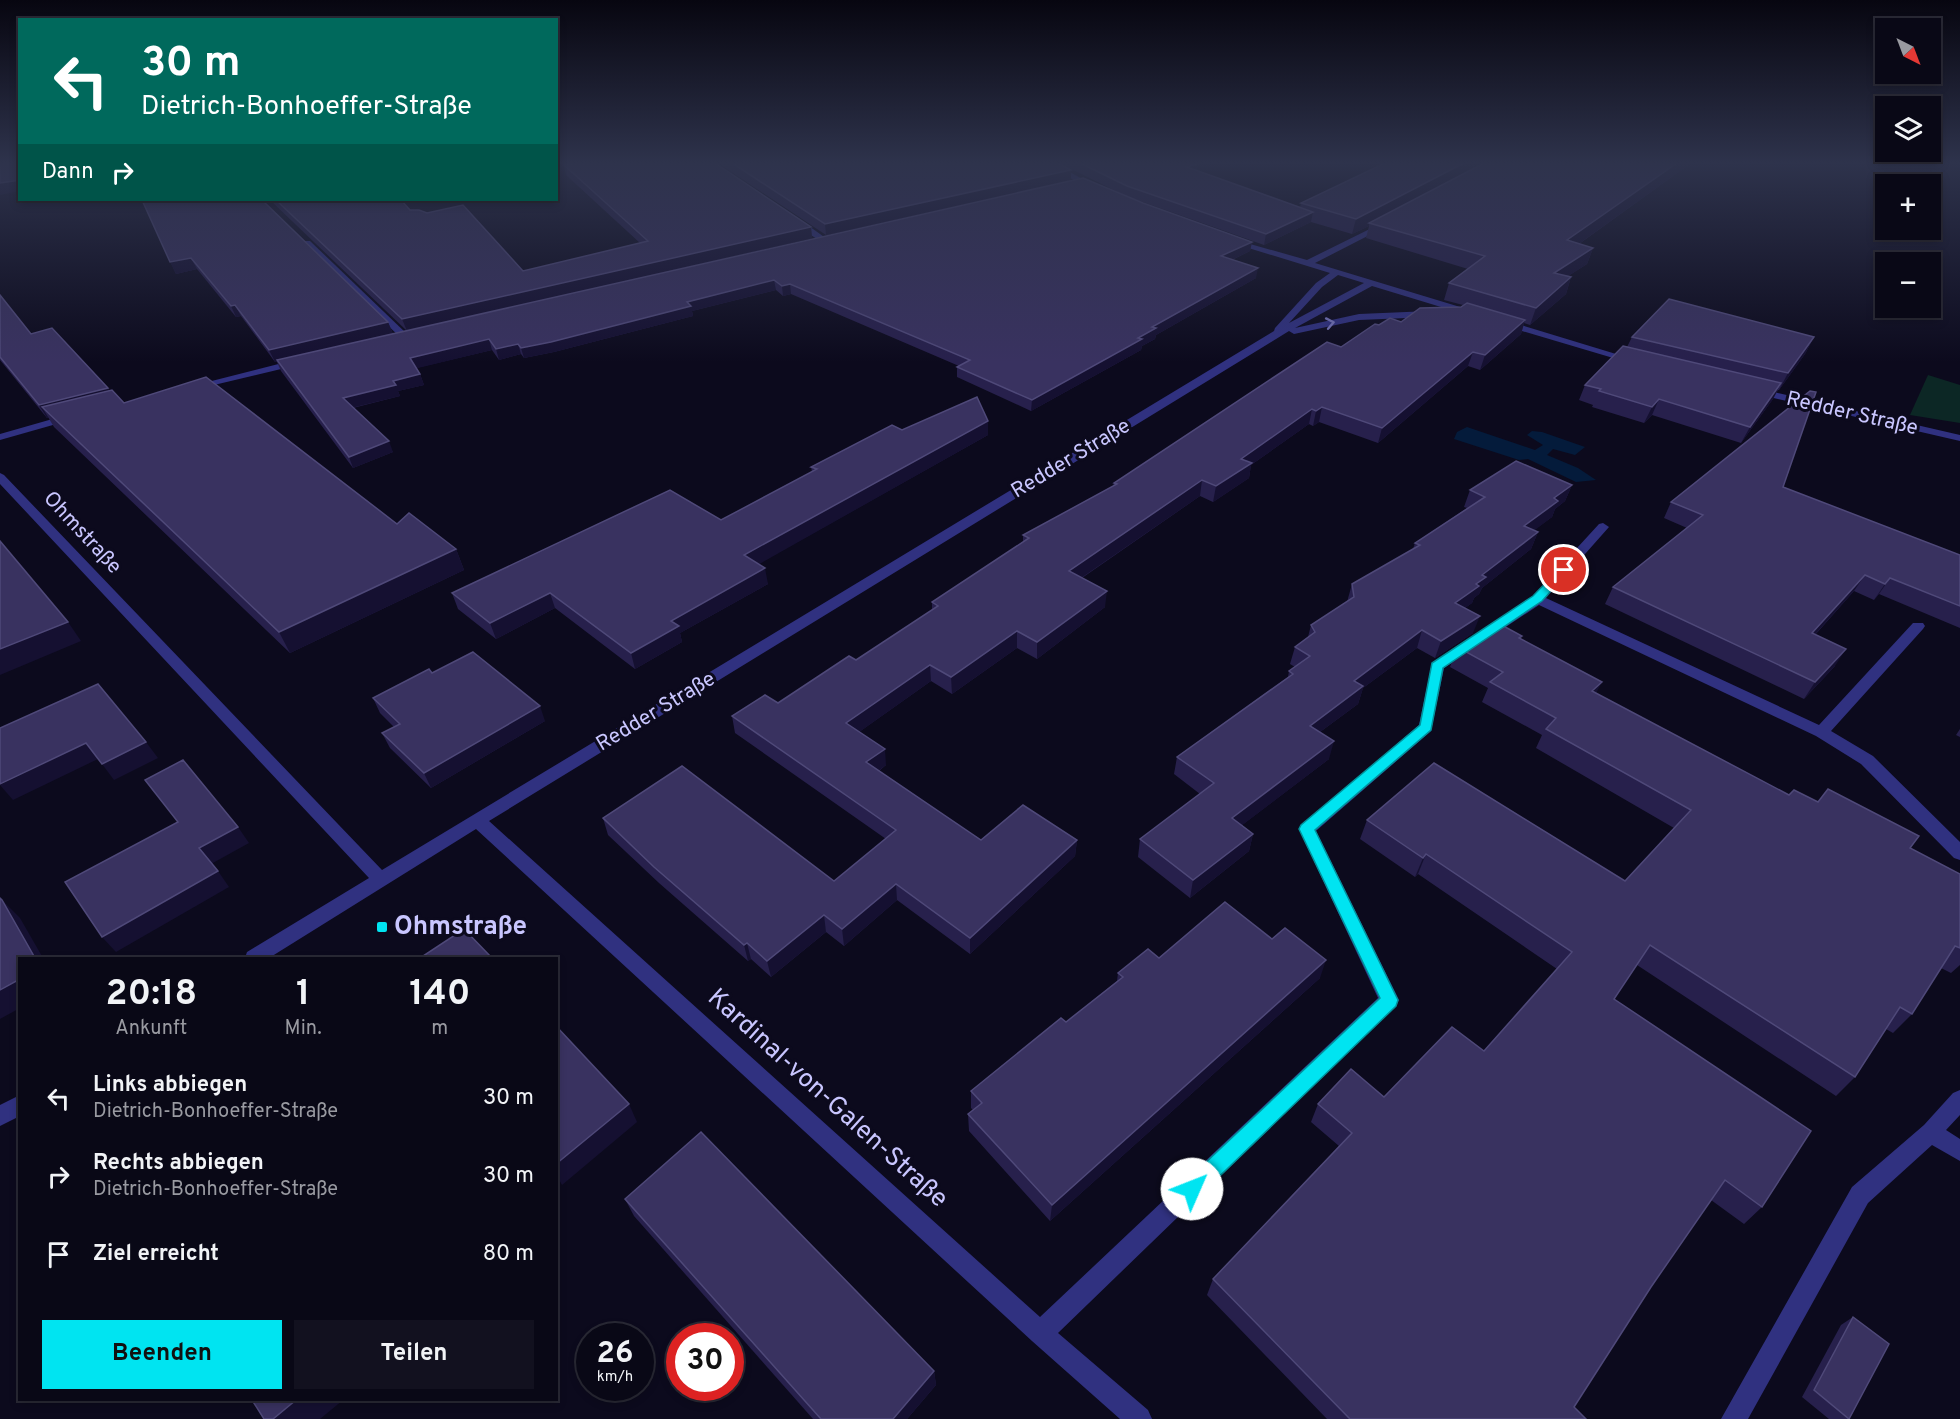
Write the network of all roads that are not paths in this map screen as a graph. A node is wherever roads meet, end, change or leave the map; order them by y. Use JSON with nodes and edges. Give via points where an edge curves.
{"nodes":[{"id":1,"x":808,"y":229,"type":"edge"},
{"id":2,"x":1373,"y":229,"type":"edge"},
{"id":3,"x":1221,"y":236,"type":"edge"},
{"id":4,"x":834,"y":237,"type":"edge"},
{"id":5,"x":301,"y":238,"type":"edge"},
{"id":6,"x":823,"y":239,"type":"junction"},
{"id":7,"x":811,"y":242,"type":"edge"},
{"id":8,"x":1306,"y":264,"type":"junction"},
{"id":9,"x":1335,"y":273,"type":"junction"},
{"id":10,"x":1370,"y":284,"type":"junction"},
{"id":11,"x":1500,"y":322,"type":"edge"},
{"id":12,"x":416,"y":333,"type":"edge"},
{"id":13,"x":405,"y":336,"type":"junction"},
{"id":14,"x":1274,"y":336,"type":"junction"},
{"id":15,"x":393,"y":339,"type":"edge"},
{"id":16,"x":303,"y":361,"type":"edge"},
{"id":17,"x":1644,"y":364,"type":"edge"},
{"id":18,"x":1744,"y":388,"type":"edge"},
{"id":19,"x":178,"y":391,"type":"edge"},
{"id":20,"x":77,"y":415,"type":"edge"},
{"id":21,"x":0,"y":437,"type":"edge"},
{"id":22,"x":1960,"y":438,"type":"edge"},
{"id":23,"x":0,"y":477,"type":"edge"},
{"id":24,"x":1603,"y":527,"type":"dead end"},
{"id":25,"x":1538,"y":599,"type":"junction"},
{"id":26,"x":1918,"y":626,"type":"dead end"},
{"id":27,"x":1821,"y":732,"type":"junction"},
{"id":28,"x":477,"y":820,"type":"junction"},
{"id":29,"x":1960,"y":853,"type":"edge"},
{"id":30,"x":381,"y":880,"type":"junction"},
{"id":31,"x":256,"y":957,"type":"edge"},
{"id":32,"x":1960,"y":1100,"type":"edge"},
{"id":33,"x":18,"y":1105,"type":"edge"},
{"id":34,"x":0,"y":1116,"type":"edge"},
{"id":35,"x":1931,"y":1132,"type":"junction"},
{"id":36,"x":1960,"y":1151,"type":"edge"},
{"id":37,"x":1040,"y":1332,"type":"junction"},
{"id":38,"x":1139,"y":1419,"type":"edge"},
{"id":39,"x":1734,"y":1419,"type":"edge"}],
"edges":[{"from":1,"to":6,"type":"street"},
{"from":2,"to":8,"type":"street"},
{"from":3,"to":8,"type":"street"},
{"from":4,"to":6,"type":"street"},
{"from":5,"to":13,"type":"street"},
{"from":6,"to":7,"type":"street"},
{"from":8,"to":9,"type":"street"},
{"from":9,"to":10,"type":"street"},
{"from":9,"to":14,"type":"street","via":[[1319,285]]},
{"from":10,"to":14,"type":"street","name":"Redder Straße"},
{"from":14,"to":10,"type":"street","one_way":true,"via":[[1359,318],[1477,315]]},
{"from":11,"to":17,"type":"street"},
{"from":12,"to":13,"type":"street"},
{"from":13,"to":15,"type":"street"},
{"from":14,"to":28,"type":"street","name":"Redder Straße"},
{"from":16,"to":19,"type":"street"},
{"from":18,"to":22,"type":"street","name":"Redder Straße"},
{"from":20,"to":21,"type":"street"},
{"from":23,"to":30,"type":"street","name":"Ohmstraße"},
{"from":24,"to":25,"type":"street"},
{"from":25,"to":27,"type":"street"},
{"from":25,"to":37,"type":"street","via":[[1437,666],[1426,727],[1307,829],[1389,1000]]},
{"from":26,"to":27,"type":"street"},
{"from":27,"to":29,"type":"street","via":[[1867,760]]},
{"from":28,"to":30,"type":"street","name":"Redder Straße"},
{"from":28,"to":37,"type":"street","name":"Kardinal-von-Galen-Straße"},
{"from":30,"to":31,"type":"street","name":"Redder Straße"},
{"from":32,"to":35,"type":"street"},
{"from":33,"to":34,"type":"street"},
{"from":35,"to":36,"type":"street"},
{"from":35,"to":39,"type":"street","via":[[1860,1195]]},
{"from":37,"to":38,"type":"street","name":"Kardinal-von-Galen-Straße"}]}
